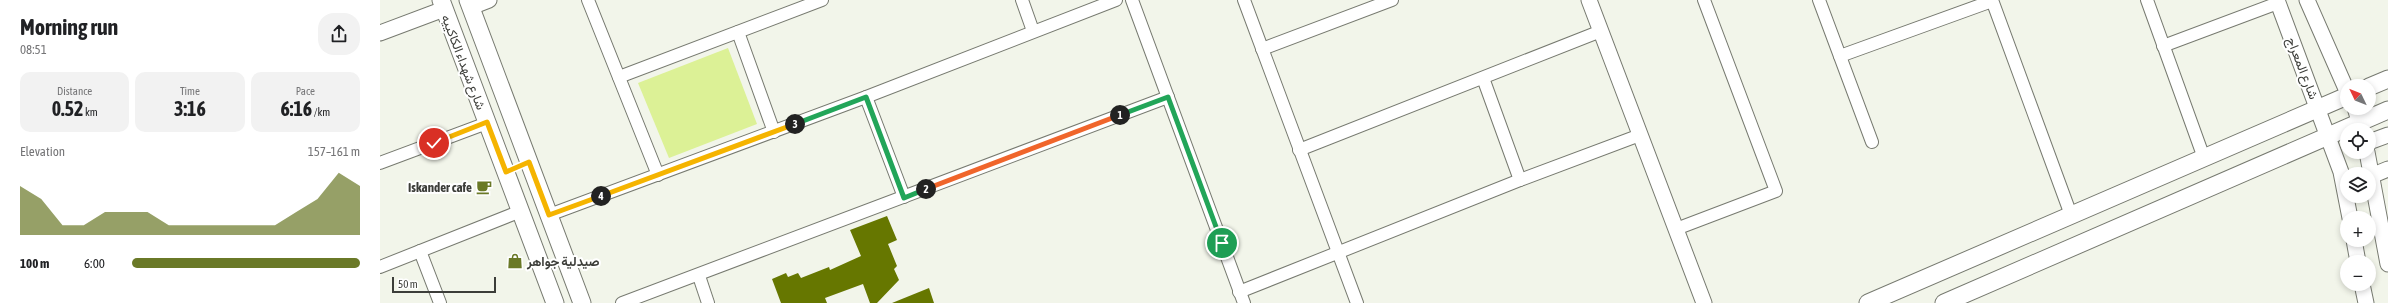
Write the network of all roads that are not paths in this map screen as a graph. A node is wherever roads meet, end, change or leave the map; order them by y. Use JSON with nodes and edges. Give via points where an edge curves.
{"nodes":[{"id":1,"x":489,"y":0,"type":"edge"},
{"id":2,"x":588,"y":0,"type":"edge"},
{"id":3,"x":822,"y":0,"type":"edge"},
{"id":4,"x":1022,"y":0,"type":"edge"},
{"id":5,"x":1116,"y":0,"type":"edge"},
{"id":6,"x":1132,"y":0,"type":"edge"},
{"id":7,"x":1244,"y":0,"type":"edge"},
{"id":8,"x":1392,"y":0,"type":"edge"},
{"id":9,"x":1590,"y":0,"type":"edge"},
{"id":10,"x":1704,"y":0,"type":"edge"},
{"id":11,"x":1819,"y":0,"type":"edge"},
{"id":12,"x":1992,"y":0,"type":"edge"},
{"id":13,"x":2147,"y":0,"type":"edge"},
{"id":14,"x":2307,"y":0,"type":"edge"},
{"id":15,"x":2278,"y":2,"type":"edge"},
{"id":16,"x":469,"y":3,"type":"edge"},
{"id":17,"x":443,"y":5,"type":"edge"},
{"id":18,"x":1360,"y":6,"type":"edge"},
{"id":19,"x":1033,"y":31,"type":"junction"},
{"id":20,"x":1601,"y":31,"type":"junction"},
{"id":21,"x":738,"y":32,"type":"junction"},
{"id":22,"x":380,"y":34,"type":"edge"},
{"id":23,"x":2163,"y":46,"type":"junction"},
{"id":24,"x":1262,"y":49,"type":"junction"},
{"id":25,"x":1840,"y":56,"type":"junction"},
{"id":26,"x":619,"y":77,"type":"junction"},
{"id":27,"x":1483,"y":78,"type":"junction"},
{"id":28,"x":2342,"y":79,"type":"edge"},
{"id":29,"x":2388,"y":79,"type":"edge"},
{"id":30,"x":2376,"y":84,"type":"edge"},
{"id":31,"x":866,"y":97,"type":"junction"},
{"id":32,"x":1168,"y":97,"type":"junction"},
{"id":33,"x":2340,"y":99,"type":"edge"},
{"id":34,"x":2318,"y":109,"type":"junction"},
{"id":35,"x":2388,"y":110,"type":"edge"},
{"id":36,"x":2359,"y":120,"type":"edge"},
{"id":37,"x":487,"y":122,"type":"junction"},
{"id":38,"x":774,"y":132,"type":"junction"},
{"id":39,"x":1640,"y":135,"type":"junction"},
{"id":40,"x":2388,"y":135,"type":"edge"},
{"id":41,"x":2327,"y":137,"type":"junction"},
{"id":42,"x":2376,"y":139,"type":"edge"},
{"id":43,"x":1872,"y":142,"type":"dead end"},
{"id":44,"x":1299,"y":150,"type":"junction"},
{"id":45,"x":2204,"y":158,"type":"junction"},
{"id":46,"x":529,"y":162,"type":"junction"},
{"id":47,"x":380,"y":163,"type":"edge"},
{"id":48,"x":2388,"y":169,"type":"edge"},
{"id":49,"x":506,"y":172,"type":"junction"},
{"id":50,"x":2376,"y":174,"type":"edge"},
{"id":51,"x":658,"y":175,"type":"junction"},
{"id":52,"x":1520,"y":180,"type":"junction"},
{"id":53,"x":904,"y":198,"type":"junction"},
{"id":54,"x":2376,"y":202,"type":"edge"},
{"id":55,"x":521,"y":211,"type":"junction"},
{"id":56,"x":2349,"y":211,"type":"edge"},
{"id":57,"x":549,"y":215,"type":"junction"},
{"id":58,"x":2071,"y":215,"type":"junction"},
{"id":59,"x":1676,"y":229,"type":"junction"},
{"id":60,"x":420,"y":251,"type":"junction"},
{"id":61,"x":1338,"y":254,"type":"junction"},
{"id":62,"x":2388,"y":264,"type":"edge"},
{"id":63,"x":380,"y":267,"type":"edge"},
{"id":64,"x":699,"y":276,"type":"junction"},
{"id":65,"x":2363,"y":291,"type":"edge"},
{"id":66,"x":1242,"y":297,"type":"edge"},
{"id":67,"x":1952,"y":301,"type":"edge"},
{"id":68,"x":440,"y":303,"type":"edge"},
{"id":69,"x":555,"y":303,"type":"edge"},
{"id":70,"x":582,"y":303,"type":"edge"},
{"id":71,"x":622,"y":303,"type":"edge"},
{"id":72,"x":708,"y":303,"type":"edge"},
{"id":73,"x":1357,"y":303,"type":"edge"},
{"id":74,"x":1704,"y":303,"type":"edge"},
{"id":75,"x":1868,"y":303,"type":"edge"},
{"id":76,"x":2366,"y":303,"type":"edge"}],
"edges":[{"from":1,"to":16,"type":"street"},
{"from":2,"to":26,"type":"street"},
{"from":3,"to":21,"type":"street"},
{"from":4,"to":19,"type":"street"},
{"from":5,"to":19,"type":"street"},
{"from":6,"to":32,"type":"street"},
{"from":7,"to":24,"type":"street"},
{"from":8,"to":18,"type":"street"},
{"from":9,"to":20,"type":"street"},
{"from":10,"to":59,"type":"street","via":[[1776,191]]},
{"from":11,"to":25,"type":"street"},
{"from":12,"to":25,"type":"street"},
{"from":12,"to":58,"type":"street"},
{"from":13,"to":23,"type":"street"},
{"from":14,"to":28,"type":"street"},
{"from":15,"to":23,"type":"street"},
{"from":15,"to":34,"type":"street","name":"شارع المعراج"},
{"from":16,"to":46,"type":"main road"},
{"from":17,"to":22,"type":"street"},
{"from":17,"to":37,"type":"main road","name":"شارع شهداء الكاكييه"},
{"from":18,"to":24,"type":"street"},
{"from":19,"to":31,"type":"street"},
{"from":20,"to":27,"type":"street"},
{"from":20,"to":39,"type":"street"},
{"from":21,"to":26,"type":"street"},
{"from":21,"to":38,"type":"street"},
{"from":23,"to":45,"type":"street"},
{"from":24,"to":44,"type":"street"},
{"from":25,"to":43,"type":"street"},
{"from":26,"to":51,"type":"street"},
{"from":27,"to":44,"type":"street"},
{"from":27,"to":52,"type":"street"},
{"from":29,"to":30,"type":"main road"},
{"from":31,"to":38,"type":"street"},
{"from":31,"to":53,"type":"street"},
{"from":32,"to":53,"type":"street"},
{"from":32,"to":66,"type":"street"},
{"from":33,"to":34,"type":"main road"},
{"from":34,"to":41,"type":"street","name":"شارع المعراج"},
{"from":34,"to":45,"type":"main road"},
{"from":35,"to":36,"type":"main road"},
{"from":36,"to":41,"type":"main road"},
{"from":37,"to":47,"type":"street"},
{"from":37,"to":49,"type":"main road","name":"شارع شهداء الكاكييه"},
{"from":38,"to":51,"type":"street"},
{"from":39,"to":52,"type":"street"},
{"from":39,"to":59,"type":"street"},
{"from":40,"to":42,"type":"street"},
{"from":41,"to":56,"type":"street","name":"شارع المعراج","via":[[2341,172]]},
{"from":41,"to":67,"type":"main road"},
{"from":44,"to":61,"type":"street"},
{"from":45,"to":58,"type":"main road"},
{"from":46,"to":49,"type":"main road"},
{"from":46,"to":57,"type":"main road"},
{"from":48,"to":50,"type":"street"},
{"from":49,"to":55,"type":"main road","name":"شارع شهداء الكاكييه"},
{"from":51,"to":57,"type":"street"},
{"from":52,"to":61,"type":"street"},
{"from":53,"to":64,"type":"street"},
{"from":54,"to":62,"type":"street"},
{"from":55,"to":60,"type":"street"},
{"from":55,"to":69,"type":"main road","name":"شارع شهداء الكاكييه"},
{"from":57,"to":70,"type":"main road"},
{"from":58,"to":75,"type":"main road"},
{"from":59,"to":74,"type":"street"},
{"from":60,"to":63,"type":"street"},
{"from":60,"to":68,"type":"street"},
{"from":61,"to":66,"type":"street"},
{"from":61,"to":73,"type":"street"},
{"from":64,"to":71,"type":"street"},
{"from":64,"to":72,"type":"street"},
{"from":65,"to":76,"type":"street"}]}
